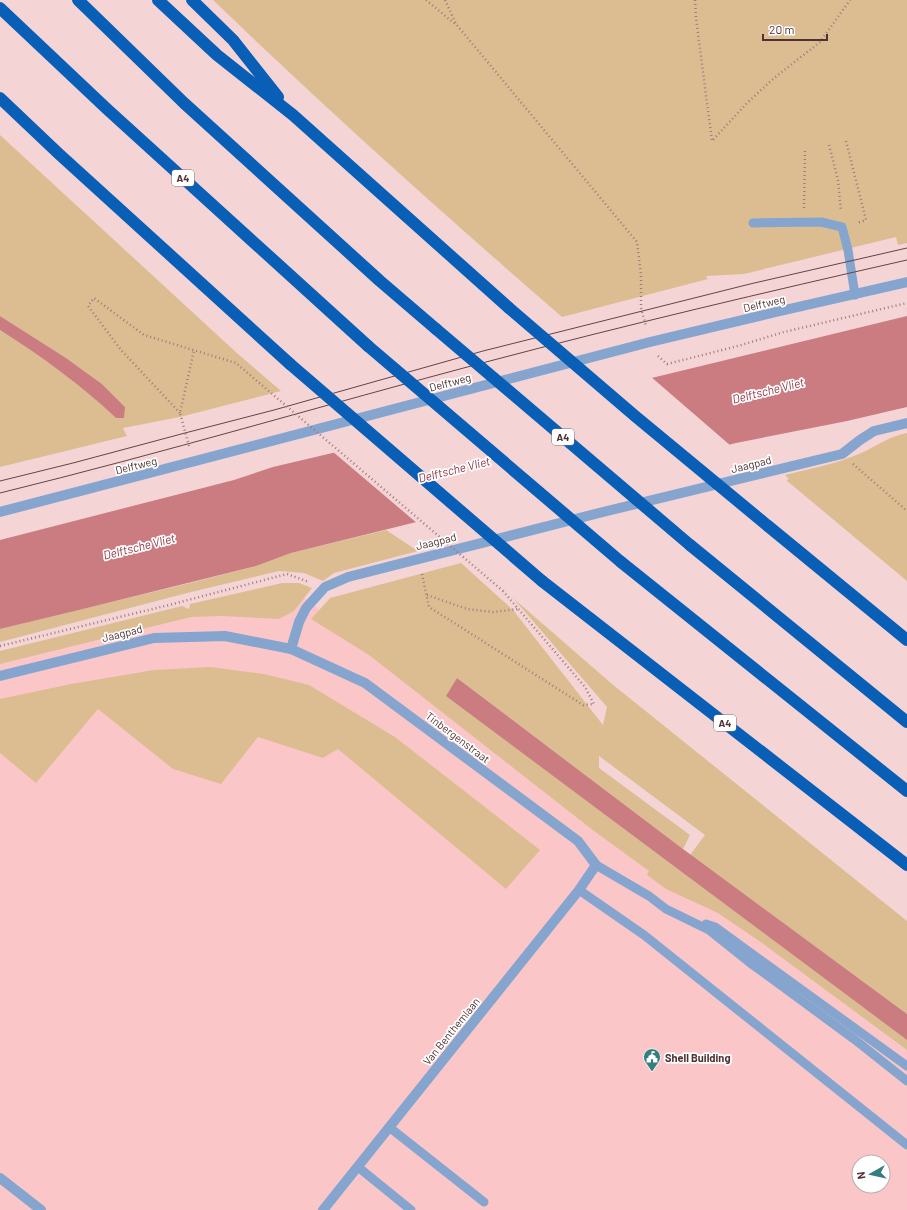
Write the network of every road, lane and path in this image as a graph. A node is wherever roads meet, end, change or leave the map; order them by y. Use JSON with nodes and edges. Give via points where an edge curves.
{"nodes":[{"id":1,"x":78,"y":0,"type":"edge"},
{"id":2,"x":158,"y":0,"type":"edge"},
{"id":3,"x":192,"y":0,"type":"edge"},
{"id":4,"x":426,"y":0,"type":"edge"},
{"id":5,"x":445,"y":0,"type":"edge"},
{"id":6,"x":695,"y":0,"type":"edge"},
{"id":7,"x":850,"y":0,"type":"edge"},
{"id":8,"x":0,"y":8,"type":"edge"},
{"id":9,"x":456,"y":24,"type":"junction"},
{"id":10,"x":0,"y":98,"type":"edge"},
{"id":11,"x":293,"y":115,"type":"junction"},
{"id":12,"x":846,"y":141,"type":"dead end"},
{"id":13,"x":829,"y":145,"type":"dead end"},
{"id":14,"x":805,"y":150,"type":"dead end"},
{"id":15,"x":805,"y":222,"type":"junction"},
{"id":16,"x":753,"y":223,"type":"dead end"},
{"id":17,"x":842,"y":227,"type":"junction"},
{"id":18,"x":907,"y":282,"type":"edge"},
{"id":19,"x":855,"y":294,"type":"junction"},
{"id":20,"x":907,"y":303,"type":"edge"},
{"id":21,"x":646,"y":328,"type":"dead end"},
{"id":22,"x":194,"y":350,"type":"junction"},
{"id":23,"x":657,"y":355,"type":"dead end"},
{"id":24,"x":180,"y":412,"type":"junction"},
{"id":25,"x":907,"y":423,"type":"edge"},
{"id":26,"x":842,"y":454,"type":"junction"},
{"id":27,"x":193,"y":462,"type":"junction"},
{"id":28,"x":907,"y":510,"type":"edge"},
{"id":29,"x":0,"y":512,"type":"edge"},
{"id":30,"x":418,"y":558,"type":"junction"},
{"id":31,"x":325,"y":587,"type":"junction"},
{"id":32,"x":427,"y":595,"type":"junction"},
{"id":33,"x":518,"y":609,"type":"junction"},
{"id":34,"x":907,"y":640,"type":"edge"},
{"id":35,"x":0,"y":646,"type":"edge"},
{"id":36,"x":291,"y":648,"type":"junction"},
{"id":37,"x":0,"y":676,"type":"edge"},
{"id":38,"x":907,"y":722,"type":"edge"},
{"id":39,"x":907,"y":791,"type":"edge"},
{"id":40,"x":596,"y":865,"type":"junction"},
{"id":41,"x":907,"y":865,"type":"edge"},
{"id":42,"x":579,"y":890,"type":"junction"},
{"id":43,"x":677,"y":915,"type":"junction"},
{"id":44,"x":907,"y":1066,"type":"edge"},
{"id":45,"x":907,"y":1081,"type":"edge"},
{"id":46,"x":389,"y":1127,"type":"junction"},
{"id":47,"x":907,"y":1145,"type":"edge"},
{"id":48,"x":358,"y":1167,"type":"junction"},
{"id":49,"x":0,"y":1178,"type":"edge"},
{"id":50,"x":484,"y":1202,"type":"dead end"},
{"id":51,"x":41,"y":1210,"type":"edge"},
{"id":52,"x":323,"y":1210,"type":"edge"},
{"id":53,"x":411,"y":1210,"type":"edge"}],
"edges":[{"from":1,"to":38,"type":"highway","number":"A4","bridge":true,"via":[[184,103],[380,281],[690,545]]},
{"from":2,"to":11,"type":"highway","via":[[218,55]]},
{"from":3,"to":11,"type":"highway","via":[[233,40]]},
{"from":4,"to":9,"type":"path"},
{"from":5,"to":9,"type":"path"},
{"from":6,"to":7,"type":"path","via":[[712,141],[772,79],[820,42]]},
{"from":8,"to":39,"type":"highway","number":"A4","bridge":true,"via":[[107,109],[368,346],[621,562]]},
{"from":9,"to":21,"type":"path","via":[[637,242],[641,308]]},
{"from":10,"to":41,"type":"highway","number":"A4","bridge":true,"via":[[290,364],[542,581]]},
{"from":11,"to":34,"type":"highway","bridge":true,"via":[[509,308],[635,416]]},
{"from":12,"to":17,"type":"path","via":[[866,220]]},
{"from":13,"to":17,"type":"path","via":[[838,180]]},
{"from":14,"to":15,"type":"path"},
{"from":15,"to":16,"type":"lane"},
{"from":15,"to":17,"type":"lane","via":[[821,222]]},
{"from":17,"to":19,"type":"lane"},
{"from":18,"to":19,"type":"street","name":"Delftweg"},
{"from":19,"to":27,"type":"street","name":"Delftweg","via":[[650,342]]},
{"from":20,"to":23,"type":"path","via":[[784,332],[667,364]]},
{"from":22,"to":24,"type":"path"},
{"from":22,"to":24,"type":"path","via":[[144,335],[94,298],[88,306],[121,350]]},
{"from":22,"to":33,"type":"path","bridge":true,"via":[[236,363],[503,591]]},
{"from":24,"to":27,"type":"path"},
{"from":25,"to":26,"type":"street","name":"Jaagpad","via":[[869,434]]},
{"from":26,"to":28,"type":"path"},
{"from":26,"to":30,"type":"street","name":"Jaagpad"},
{"from":27,"to":29,"type":"street","name":"Delftweg"},
{"from":30,"to":31,"type":"street","name":"Jaagpad","via":[[348,577]]},
{"from":30,"to":32,"type":"path"},
{"from":31,"to":35,"type":"path","via":[[286,574]]},
{"from":31,"to":36,"type":"street","name":"Jaagpad","via":[[306,608]]},
{"from":32,"to":33,"type":"path","via":[[467,609],[492,612]]},
{"from":32,"to":33,"type":"path","via":[[429,607],[583,705],[594,704],[584,687]]},
{"from":36,"to":37,"type":"street","name":"Jaagpad","via":[[225,636],[154,638]]},
{"from":36,"to":40,"type":"street","name":"Tinbergenstraat","via":[[365,683],[578,841]]},
{"from":40,"to":42,"type":"street","name":"Van Benthemlaan"},
{"from":40,"to":43,"type":"lane"},
{"from":42,"to":46,"type":"street","name":"Van Benthemlaan"},
{"from":42,"to":47,"type":"lane","via":[[644,935]]},
{"from":43,"to":44,"type":"lane","via":[[715,927]]},
{"from":43,"to":45,"type":"lane","via":[[709,930]]},
{"from":46,"to":48,"type":"street","name":"Van Benthemlaan"},
{"from":46,"to":50,"type":"lane"},
{"from":48,"to":52,"type":"street","name":"Van Benthemlaan"},
{"from":48,"to":53,"type":"lane"},
{"from":49,"to":51,"type":"street"}]}
